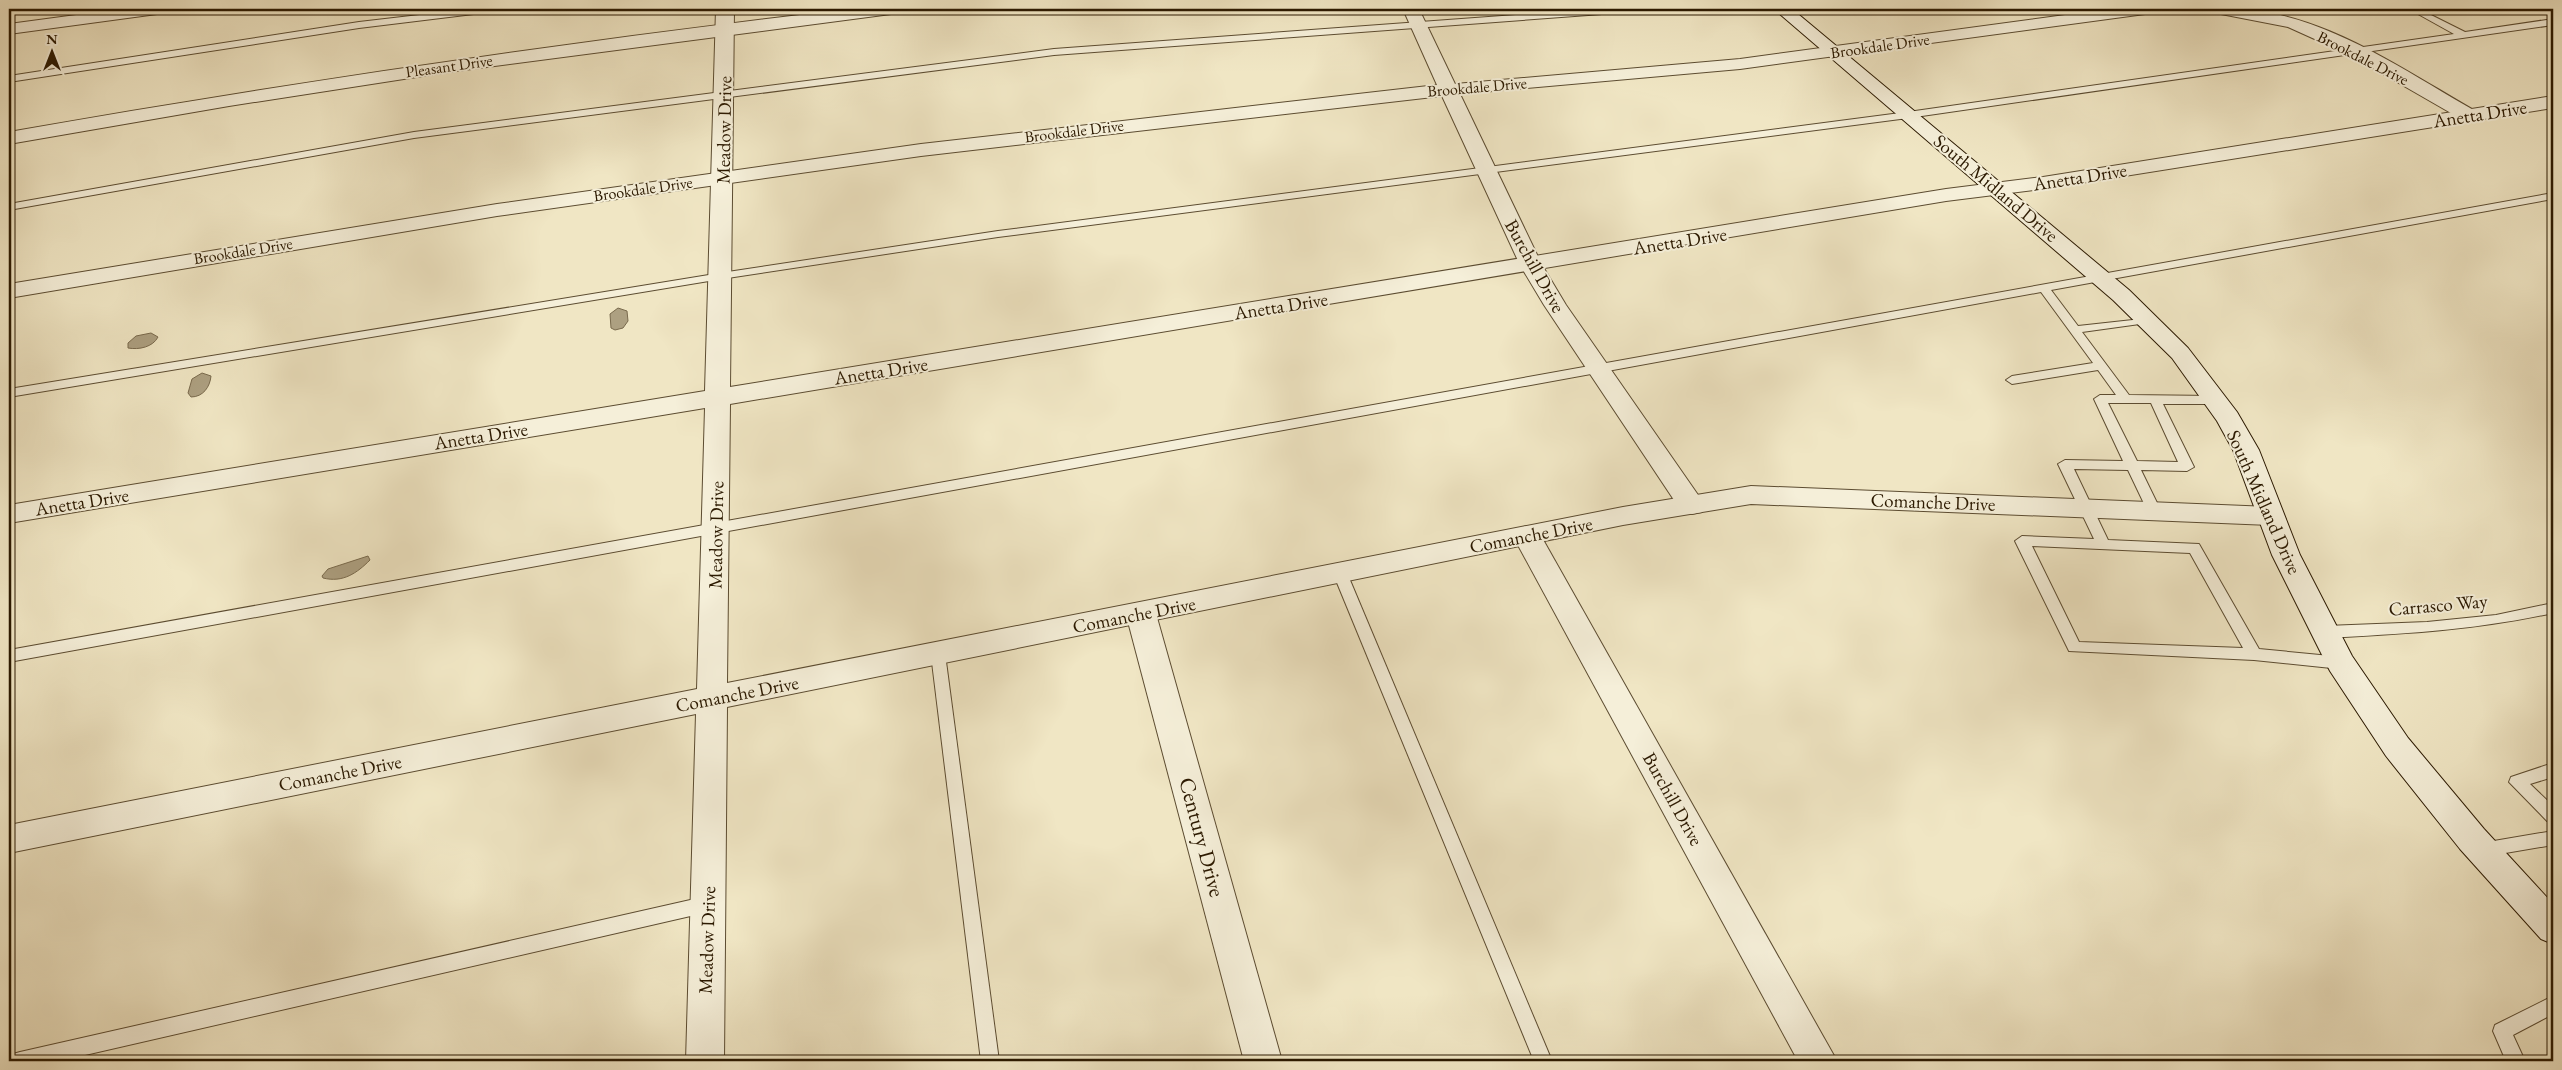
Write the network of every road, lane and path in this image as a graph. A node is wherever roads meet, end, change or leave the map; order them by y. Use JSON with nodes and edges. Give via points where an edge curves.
{"nodes":[{"id":1,"x":157,"y":9,"type":"edge"},
{"id":2,"x":490,"y":9,"type":"edge"},
{"id":3,"x":891,"y":9,"type":"edge"},
{"id":4,"x":1629,"y":9,"type":"edge"},
{"id":5,"x":1782,"y":9,"type":"edge"},
{"id":6,"x":2145,"y":9,"type":"edge"},
{"id":7,"x":2221,"y":9,"type":"edge"},
{"id":8,"x":2413,"y":9,"type":"edge"},
{"id":9,"x":1415,"y":16,"type":"edge"},
{"id":10,"x":725,"y":18,"type":"edge"},
{"id":11,"x":2553,"y":22,"type":"edge"},
{"id":12,"x":9,"y":29,"type":"edge"},
{"id":13,"x":2464,"y":35,"type":"junction"},
{"id":14,"x":2356,"y":50,"type":"junction"},
{"id":15,"x":1834,"y":52,"type":"junction"},
{"id":16,"x":9,"y":79,"type":"edge"},
{"id":17,"x":1448,"y":89,"type":"junction"},
{"id":18,"x":724,"y":95,"type":"junction"},
{"id":19,"x":2553,"y":102,"type":"edge"},
{"id":20,"x":1908,"y":115,"type":"junction"},
{"id":21,"x":2470,"y":116,"type":"junction"},
{"id":22,"x":9,"y":138,"type":"edge"},
{"id":23,"x":1486,"y":171,"type":"junction"},
{"id":24,"x":723,"y":177,"type":"junction"},
{"id":25,"x":1997,"y":189,"type":"junction"},
{"id":26,"x":2553,"y":196,"type":"edge"},
{"id":27,"x":9,"y":208,"type":"edge"},
{"id":28,"x":1531,"y":265,"type":"junction"},
{"id":29,"x":721,"y":276,"type":"junction"},
{"id":30,"x":2100,"y":277,"type":"junction"},
{"id":31,"x":2043,"y":287,"type":"junction"},
{"id":32,"x":9,"y":291,"type":"edge"},
{"id":33,"x":2147,"y":320,"type":"junction"},
{"id":34,"x":2075,"y":330,"type":"junction"},
{"id":35,"x":2101,"y":366,"type":"junction"},
{"id":36,"x":1599,"y":369,"type":"junction"},
{"id":37,"x":2012,"y":380,"type":"dead end"},
{"id":38,"x":9,"y":393,"type":"edge"},
{"id":39,"x":718,"y":397,"type":"junction"},
{"id":40,"x":2126,"y":400,"type":"junction"},
{"id":41,"x":2214,"y":400,"type":"junction"},
{"id":42,"x":2156,"y":401,"type":"junction"},
{"id":43,"x":2132,"y":466,"type":"junction"},
{"id":44,"x":1692,"y":505,"type":"junction"},
{"id":45,"x":2085,"y":508,"type":"junction"},
{"id":46,"x":2154,"y":511,"type":"junction"},
{"id":47,"x":9,"y":514,"type":"edge"},
{"id":48,"x":2270,"y":516,"type":"junction"},
{"id":49,"x":716,"y":528,"type":"junction"},
{"id":50,"x":1527,"y":536,"type":"junction"},
{"id":51,"x":2103,"y":544,"type":"junction"},
{"id":52,"x":1340,"y":573,"type":"junction"},
{"id":53,"x":2553,"y":608,"type":"edge"},
{"id":54,"x":1141,"y":614,"type":"junction"},
{"id":55,"x":2326,"y":632,"type":"junction"},
{"id":56,"x":938,"y":654,"type":"junction"},
{"id":57,"x":2254,"y":654,"type":"junction"},
{"id":58,"x":9,"y":656,"type":"edge"},
{"id":59,"x":2342,"y":663,"type":"junction"},
{"id":60,"x":713,"y":699,"type":"junction"},
{"id":61,"x":2553,"y":770,"type":"edge"},
{"id":62,"x":2553,"y":816,"type":"edge"},
{"id":63,"x":2553,"y":838,"type":"edge"},
{"id":64,"x":9,"y":840,"type":"edge"},
{"id":65,"x":2482,"y":850,"type":"junction"},
{"id":66,"x":708,"y":904,"type":"junction"},
{"id":67,"x":2553,"y":928,"type":"edge"},
{"id":68,"x":2553,"y":1005,"type":"edge"},
{"id":69,"x":20,"y":1061,"type":"edge"},
{"id":70,"x":705,"y":1061,"type":"edge"},
{"id":71,"x":990,"y":1061,"type":"edge"},
{"id":72,"x":1263,"y":1061,"type":"edge"},
{"id":73,"x":1543,"y":1061,"type":"edge"},
{"id":74,"x":1818,"y":1061,"type":"edge"},
{"id":75,"x":2516,"y":1061,"type":"edge"}],
"edges":[{"from":1,"to":12,"type":"street"},
{"from":2,"to":16,"type":"lane","via":[[359,25]]},
{"from":3,"to":10,"type":"street","name":"Pleasant Drive"},
{"from":4,"to":9,"type":"lane"},
{"from":5,"to":15,"type":"street","name":"South Midland Drive"},
{"from":6,"to":15,"type":"street","name":"Brookdale Drive"},
{"from":7,"to":14,"type":"street","name":"Brookdale Drive","via":[[2293,23]]},
{"from":8,"to":13,"type":"lane"},
{"from":9,"to":17,"type":"street","name":"Burchill Drive"},
{"from":9,"to":18,"type":"lane","via":[[1054,52]]},
{"from":10,"to":18,"type":"street","name":"Meadow Drive"},
{"from":10,"to":22,"type":"street","name":"Pleasant Drive"},
{"from":11,"to":13,"type":"lane"},
{"from":13,"to":14,"type":"lane"},
{"from":14,"to":20,"type":"lane"},
{"from":14,"to":21,"type":"street","name":"Brookdale Drive"},
{"from":15,"to":17,"type":"street","name":"Brookdale Drive","via":[[1740,64]]},
{"from":15,"to":20,"type":"street","name":"South Midland Drive"},
{"from":17,"to":23,"type":"street","name":"Burchill Drive"},
{"from":17,"to":24,"type":"street","name":"Brookdale Drive","via":[[1062,132]]},
{"from":18,"to":24,"type":"street","name":"Meadow Drive"},
{"from":18,"to":27,"type":"lane","via":[[414,136]]},
{"from":19,"to":21,"type":"street","name":"Anetta Drive"},
{"from":20,"to":23,"type":"lane"},
{"from":20,"to":25,"type":"street","name":"South Midland Drive"},
{"from":21,"to":25,"type":"street","name":"Anetta Drive"},
{"from":23,"to":28,"type":"street","name":"Burchill Drive"},
{"from":23,"to":29,"type":"lane","via":[[998,234]]},
{"from":24,"to":29,"type":"street","name":"Meadow Drive"},
{"from":24,"to":32,"type":"street","name":"Brookdale Drive","via":[[353,233]]},
{"from":25,"to":28,"type":"street","name":"Anetta Drive"},
{"from":25,"to":30,"type":"street","name":"South Midland Drive"},
{"from":26,"to":30,"type":"lane"},
{"from":28,"to":36,"type":"street","name":"Burchill Drive"},
{"from":28,"to":39,"type":"street","name":"Anetta Drive"},
{"from":29,"to":38,"type":"lane"},
{"from":29,"to":39,"type":"street","name":"Meadow Drive"},
{"from":30,"to":31,"type":"lane"},
{"from":30,"to":33,"type":"street","name":"South Midland Drive"},
{"from":31,"to":34,"type":"lane"},
{"from":31,"to":36,"type":"lane"},
{"from":33,"to":34,"type":"lane"},
{"from":33,"to":41,"type":"street","name":"South Midland Drive","via":[[2180,353]]},
{"from":34,"to":35,"type":"lane"},
{"from":35,"to":37,"type":"lane"},
{"from":35,"to":40,"type":"lane"},
{"from":36,"to":44,"type":"street","name":"Burchill Drive"},
{"from":36,"to":49,"type":"lane"},
{"from":39,"to":47,"type":"street","name":"Anetta Drive"},
{"from":39,"to":49,"type":"street","name":"Meadow Drive"},
{"from":40,"to":42,"type":"lane"},
{"from":40,"to":43,"type":"lane","via":[[2100,399]]},
{"from":41,"to":42,"type":"lane"},
{"from":41,"to":48,"type":"street","name":"South Midland Drive","via":[[2246,450]]},
{"from":42,"to":43,"type":"lane","via":[[2186,467]]},
{"from":43,"to":45,"type":"lane","via":[[2065,464]]},
{"from":43,"to":46,"type":"lane"},
{"from":44,"to":45,"type":"street","name":"Comanche Drive","via":[[1751,495]]},
{"from":44,"to":50,"type":"street","name":"Comanche Drive"},
{"from":45,"to":46,"type":"street","name":"Comanche Drive"},
{"from":45,"to":51,"type":"lane"},
{"from":46,"to":48,"type":"street","name":"Comanche Drive"},
{"from":48,"to":55,"type":"street","name":"South Midland Drive","via":[[2286,555]]},
{"from":49,"to":58,"type":"lane"},
{"from":49,"to":60,"type":"street","name":"Meadow Drive"},
{"from":50,"to":52,"type":"street","name":"Comanche Drive"},
{"from":50,"to":74,"type":"street","name":"Burchill Drive"},
{"from":51,"to":57,"type":"lane","via":[[2194,548]]},
{"from":51,"to":57,"type":"lane","via":[[2022,541],[2074,647]]},
{"from":52,"to":54,"type":"street","name":"Comanche Drive"},
{"from":52,"to":73,"type":"lane"},
{"from":53,"to":55,"type":"lane","name":"Carrasco Way","via":[[2496,620],[2427,628]]},
{"from":54,"to":56,"type":"street","name":"Comanche Drive"},
{"from":54,"to":72,"type":"street","name":"Century Drive"},
{"from":55,"to":59,"type":"street","name":"South Midland Drive"},
{"from":56,"to":60,"type":"street","name":"Comanche Drive"},
{"from":56,"to":71,"type":"lane"},
{"from":57,"to":59,"type":"lane"},
{"from":59,"to":65,"type":"street","name":"South Midland Drive","via":[[2397,747]]},
{"from":60,"to":64,"type":"street","name":"Comanche Drive"},
{"from":60,"to":66,"type":"street","name":"Meadow Drive"},
{"from":61,"to":62,"type":"lane","via":[[2517,782]]},
{"from":63,"to":65,"type":"lane"},
{"from":65,"to":67,"type":"street","name":"South Midland Drive"},
{"from":66,"to":69,"type":"lane"},
{"from":66,"to":70,"type":"street","name":"Meadow Drive"},
{"from":68,"to":75,"type":"lane","via":[[2502,1031]]}]}
